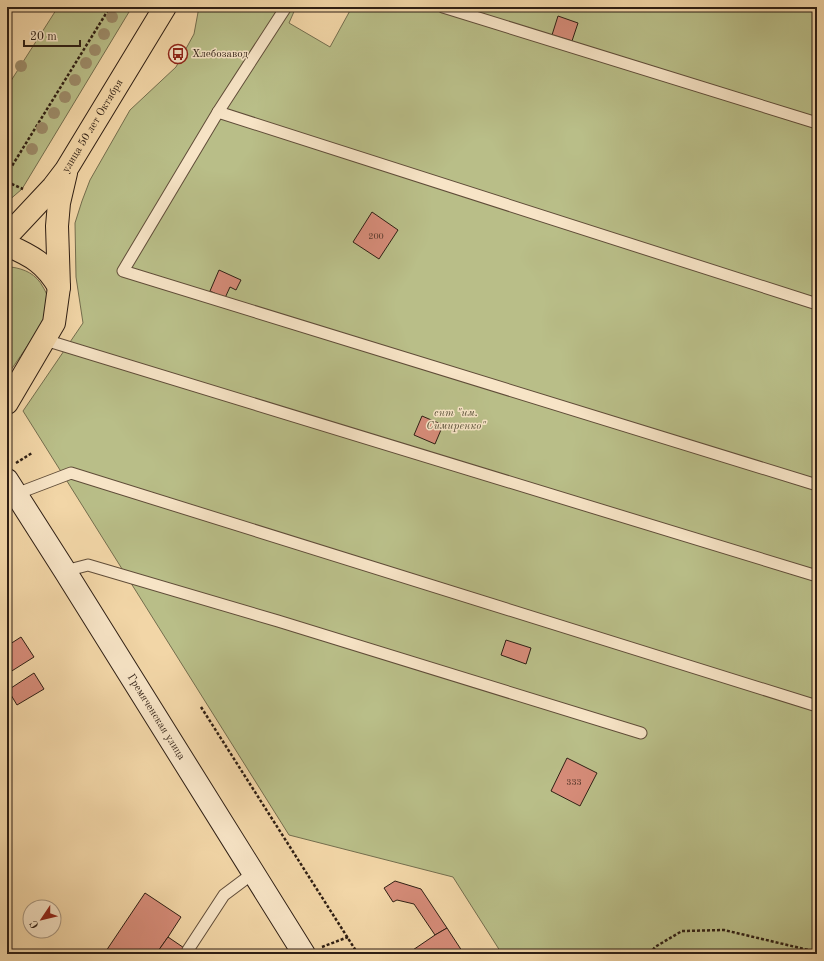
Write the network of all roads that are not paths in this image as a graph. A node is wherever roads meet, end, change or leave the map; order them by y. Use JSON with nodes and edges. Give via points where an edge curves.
{"nodes":[{"id":1,"x":165,"y":7,"type":"edge"},
{"id":2,"x":286,"y":7,"type":"edge"},
{"id":3,"x":444,"y":7,"type":"edge"},
{"id":4,"x":218,"y":112,"type":"junction"},
{"id":5,"x":817,"y":123,"type":"edge"},
{"id":6,"x":66,"y":170,"type":"junction"},
{"id":7,"x":7,"y":236,"type":"edge"},
{"id":8,"x":7,"y":245,"type":"edge"},
{"id":9,"x":7,"y":254,"type":"edge"},
{"id":10,"x":32,"y":256,"type":"junction"},
{"id":11,"x":59,"y":287,"type":"junction"},
{"id":12,"x":817,"y":304,"type":"edge"},
{"id":13,"x":45,"y":340,"type":"junction"},
{"id":14,"x":7,"y":403,"type":"edge"},
{"id":15,"x":10,"y":480,"type":"edge"},
{"id":16,"x":817,"y":485,"type":"edge"},
{"id":17,"x":65,"y":570,"type":"junction"},
{"id":18,"x":817,"y":576,"type":"edge"},
{"id":19,"x":817,"y":706,"type":"edge"},
{"id":20,"x":641,"y":733,"type":"dead end"},
{"id":21,"x":252,"y":874,"type":"junction"},
{"id":22,"x":188,"y":950,"type":"dead end"},
{"id":23,"x":304,"y":954,"type":"edge"}],
"edges":[{"from":1,"to":6,"type":"main road","name":"улица 50 лет Октября"},
{"from":2,"to":4,"type":"lane"},
{"from":3,"to":5,"type":"lane"},
{"from":4,"to":12,"type":"lane"},
{"from":4,"to":16,"type":"lane","via":[[123,270]]},
{"from":6,"to":7,"type":"main road","name":"улица 50 лет Октября"},
{"from":6,"to":11,"type":"main road","via":[[57,226]]},
{"from":8,"to":10,"type":"main road"},
{"from":9,"to":10,"type":"main road"},
{"from":10,"to":11,"type":"main road","via":[[53,276]]},
{"from":11,"to":13,"type":"main road","via":[[54,323]]},
{"from":13,"to":14,"type":"main road"},
{"from":13,"to":18,"type":"lane"},
{"from":15,"to":17,"type":"main road","name":"Гремяченская улица"},
{"from":15,"to":19,"type":"lane","via":[[71,473]]},
{"from":17,"to":20,"type":"lane","via":[[88,565]]},
{"from":17,"to":21,"type":"main road","name":"Гремяченская улица"},
{"from":21,"to":22,"type":"lane","via":[[224,895]]},
{"from":21,"to":23,"type":"main road","name":"Гремяченская улица"}]}
